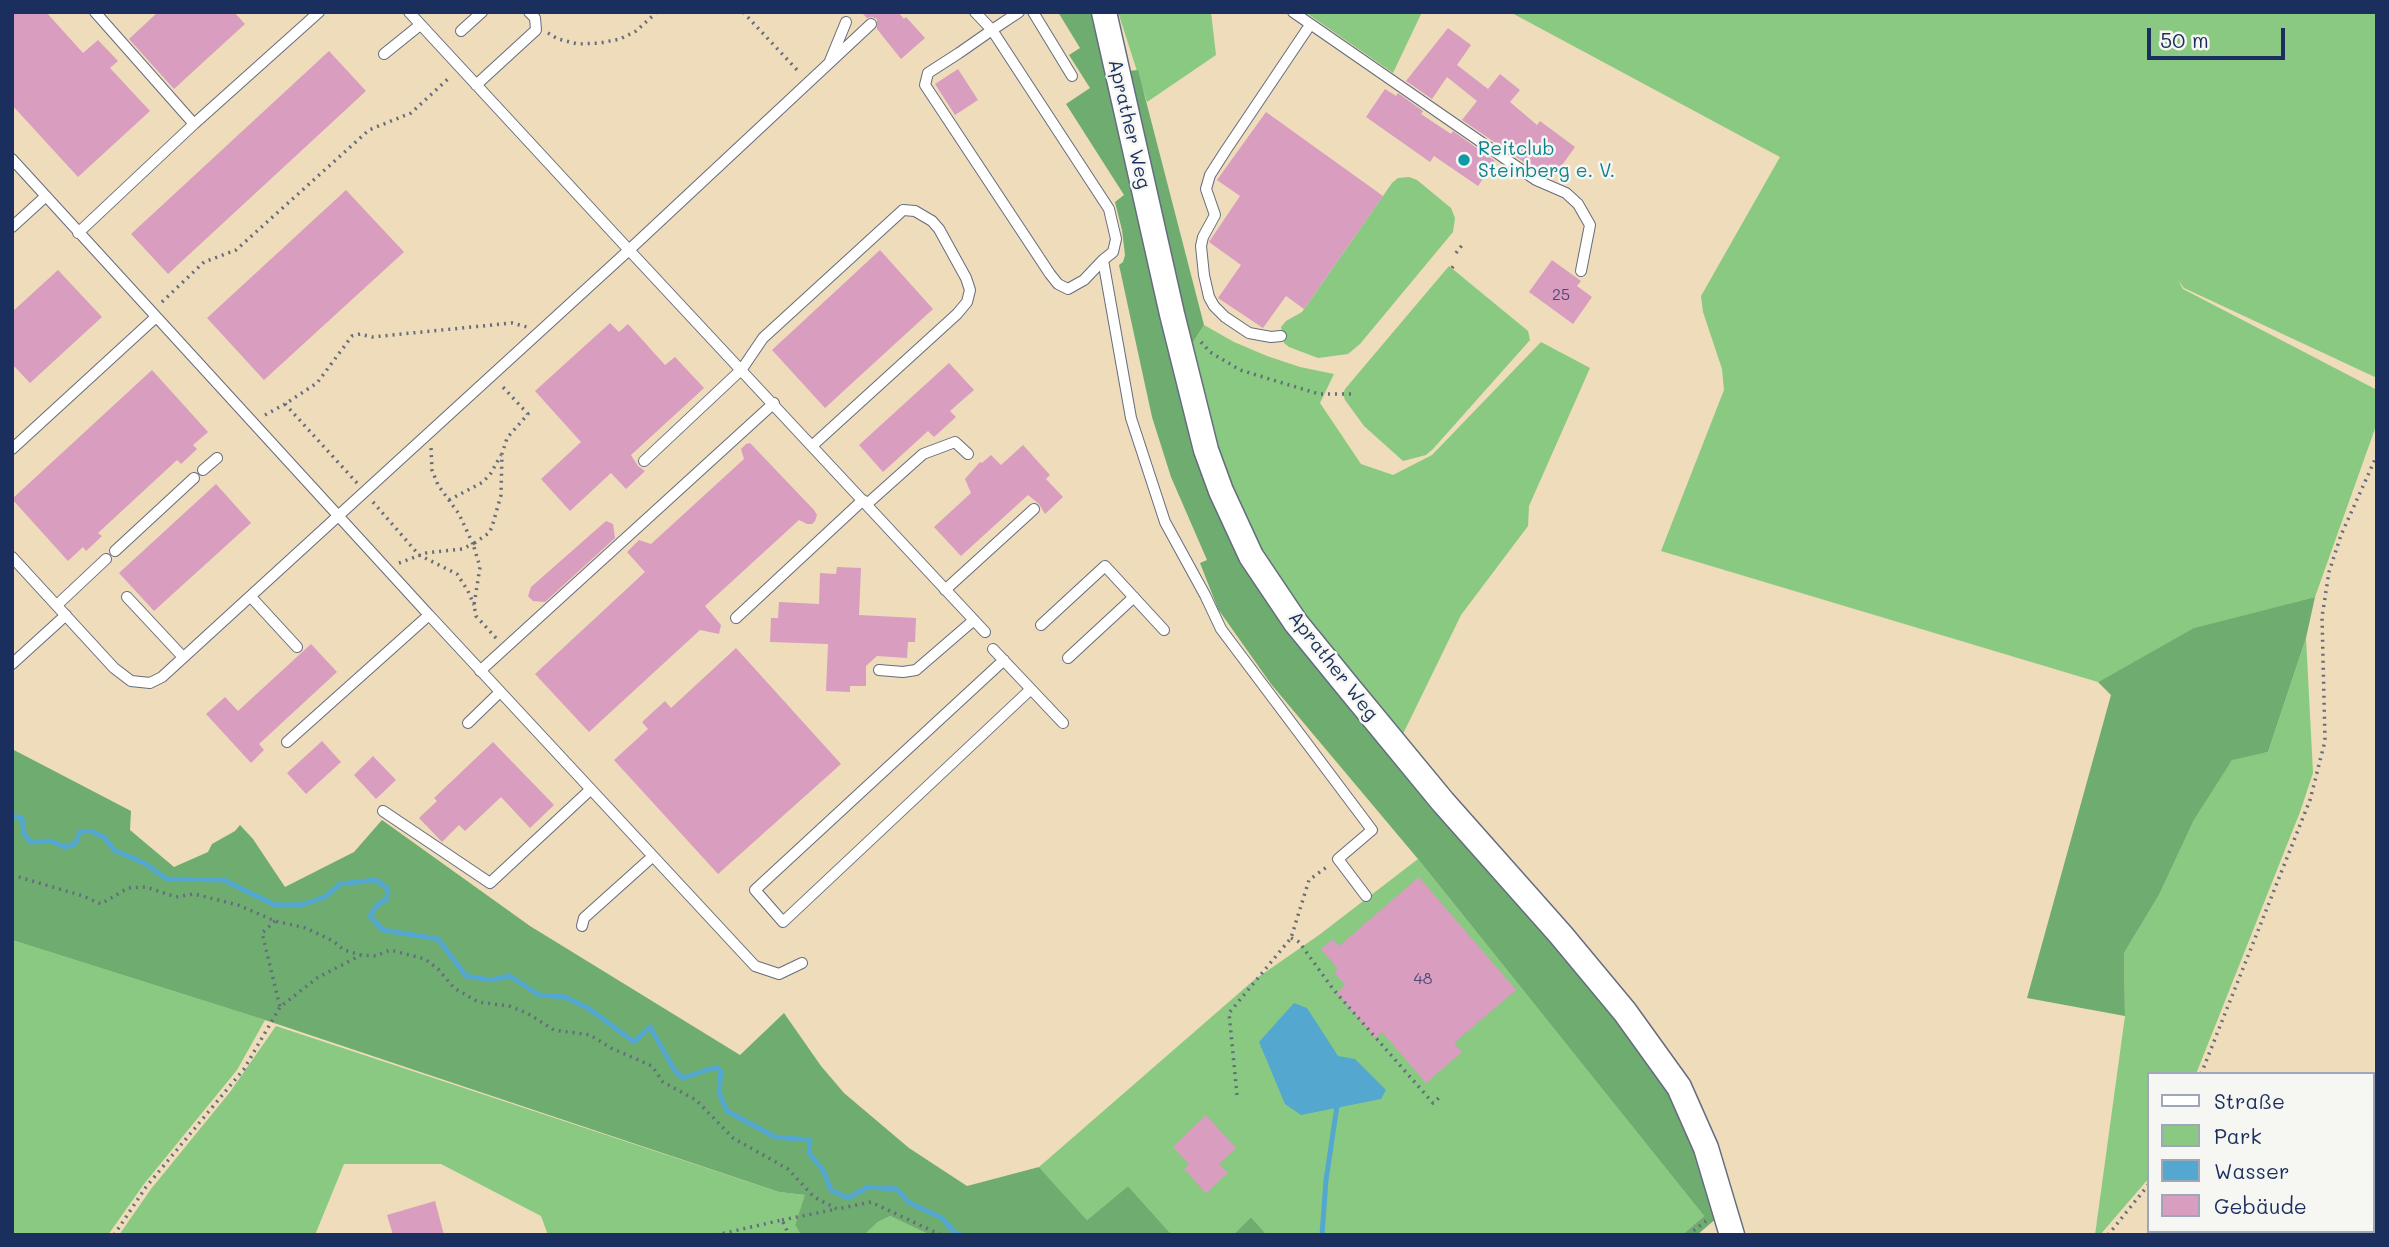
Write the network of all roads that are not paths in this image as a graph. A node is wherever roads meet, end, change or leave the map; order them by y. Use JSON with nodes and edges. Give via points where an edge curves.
{"nodes":[{"id":1,"x":95,"y":12,"type":"edge"},
{"id":2,"x":319,"y":12,"type":"edge"},
{"id":3,"x":409,"y":12,"type":"edge"},
{"id":4,"x":482,"y":12,"type":"edge"},
{"id":5,"x":529,"y":12,"type":"edge"},
{"id":6,"x":975,"y":12,"type":"edge"},
{"id":7,"x":1019,"y":12,"type":"edge"},
{"id":8,"x":1033,"y":12,"type":"edge"},
{"id":9,"x":1104,"y":12,"type":"edge"},
{"id":10,"x":1293,"y":12,"type":"edge"},
{"id":11,"x":846,"y":22,"type":"dead end"},
{"id":12,"x":871,"y":24,"type":"dead end"},
{"id":13,"x":420,"y":25,"type":"junction"},
{"id":14,"x":1310,"y":25,"type":"junction"},
{"id":15,"x":461,"y":30,"type":"dead end"},
{"id":16,"x":992,"y":30,"type":"junction"},
{"id":17,"x":384,"y":54,"type":"dead end"},
{"id":18,"x":828,"y":65,"type":"junction"},
{"id":19,"x":1072,"y":76,"type":"dead end"},
{"id":20,"x":476,"y":86,"type":"junction"},
{"id":21,"x":194,"y":124,"type":"junction"},
{"id":22,"x":12,"y":159,"type":"edge"},
{"id":23,"x":46,"y":196,"type":"junction"},
{"id":24,"x":12,"y":228,"type":"edge"},
{"id":25,"x":78,"y":233,"type":"junction"},
{"id":26,"x":629,"y":250,"type":"junction"},
{"id":27,"x":1103,"y":260,"type":"junction"},
{"id":28,"x":1581,"y":271,"type":"dead end"},
{"id":29,"x":154,"y":314,"type":"junction"},
{"id":30,"x":1282,"y":336,"type":"dead end"},
{"id":31,"x":742,"y":369,"type":"junction"},
{"id":32,"x":774,"y":404,"type":"junction"},
{"id":33,"x":813,"y":445,"type":"junction"},
{"id":34,"x":12,"y":449,"type":"edge"},
{"id":35,"x":968,"y":454,"type":"dead end"},
{"id":36,"x":216,"y":458,"type":"dead end"},
{"id":37,"x":644,"y":461,"type":"dead end"},
{"id":38,"x":203,"y":470,"type":"dead end"},
{"id":39,"x":194,"y":478,"type":"dead end"},
{"id":40,"x":865,"y":502,"type":"junction"},
{"id":41,"x":1034,"y":509,"type":"dead end"},
{"id":42,"x":339,"y":517,"type":"junction"},
{"id":43,"x":115,"y":551,"type":"dead end"},
{"id":44,"x":12,"y":557,"type":"edge"},
{"id":45,"x":106,"y":559,"type":"dead end"},
{"id":46,"x":945,"y":590,"type":"junction"},
{"id":47,"x":127,"y":597,"type":"dead end"},
{"id":48,"x":251,"y":597,"type":"junction"},
{"id":49,"x":1134,"y":597,"type":"junction"},
{"id":50,"x":57,"y":605,"type":"junction"},
{"id":51,"x":66,"y":615,"type":"junction"},
{"id":52,"x":429,"y":615,"type":"junction"},
{"id":53,"x":736,"y":618,"type":"dead end"},
{"id":54,"x":974,"y":620,"type":"junction"},
{"id":55,"x":1041,"y":625,"type":"dead end"},
{"id":56,"x":1164,"y":630,"type":"dead end"},
{"id":57,"x":985,"y":632,"type":"dead end"},
{"id":58,"x":297,"y":647,"type":"dead end"},
{"id":59,"x":993,"y":649,"type":"dead end"},
{"id":60,"x":183,"y":657,"type":"junction"},
{"id":61,"x":1068,"y":658,"type":"dead end"},
{"id":62,"x":1004,"y":660,"type":"junction"},
{"id":63,"x":12,"y":664,"type":"edge"},
{"id":64,"x":879,"y":670,"type":"dead end"},
{"id":65,"x":480,"y":671,"type":"junction"},
{"id":66,"x":1031,"y":689,"type":"junction"},
{"id":67,"x":500,"y":692,"type":"junction"},
{"id":68,"x":468,"y":723,"type":"dead end"},
{"id":69,"x":1063,"y":723,"type":"dead end"},
{"id":70,"x":287,"y":742,"type":"dead end"},
{"id":71,"x":590,"y":790,"type":"junction"},
{"id":72,"x":383,"y":811,"type":"dead end"},
{"id":73,"x":652,"y":857,"type":"junction"},
{"id":74,"x":1366,"y":896,"type":"dead end"},
{"id":75,"x":582,"y":926,"type":"dead end"},
{"id":76,"x":802,"y":962,"type":"dead end"},
{"id":77,"x":1732,"y":1235,"type":"edge"}],
"edges":[{"from":1,"to":21,"type":"lane"},
{"from":2,"to":21,"type":"lane"},
{"from":3,"to":13,"type":"lane"},
{"from":4,"to":15,"type":"lane"},
{"from":5,"to":20,"type":"lane","via":[[536,30]]},
{"from":6,"to":16,"type":"lane"},
{"from":7,"to":16,"type":"lane"},
{"from":8,"to":19,"type":"lane"},
{"from":9,"to":77,"type":"street","name":"Aprather Weg","via":[[1206,450],[1251,556],[1296,623],[1625,1012],[1679,1087],[1706,1148]]},
{"from":10,"to":14,"type":"lane"},
{"from":11,"to":18,"type":"lane"},
{"from":12,"to":18,"type":"lane"},
{"from":13,"to":17,"type":"lane"},
{"from":13,"to":20,"type":"lane"},
{"from":14,"to":28,"type":"lane","via":[[1536,180],[1566,193],[1590,225]]},
{"from":14,"to":30,"type":"lane","via":[[1210,175],[1206,189],[1215,215],[1201,246],[1209,297],[1225,317],[1250,333]]},
{"from":16,"to":27,"type":"lane","via":[[1109,209],[1116,239],[1113,252]]},
{"from":16,"to":27,"type":"lane","via":[[928,73],[925,85],[1058,284],[1068,289]]},
{"from":18,"to":26,"type":"lane"},
{"from":20,"to":26,"type":"lane"},
{"from":21,"to":25,"type":"lane"},
{"from":22,"to":23,"type":"lane"},
{"from":23,"to":24,"type":"lane"},
{"from":23,"to":25,"type":"lane"},
{"from":25,"to":29,"type":"lane"},
{"from":26,"to":31,"type":"lane"},
{"from":26,"to":42,"type":"lane"},
{"from":27,"to":74,"type":"lane","via":[[1131,418],[1165,522],[1221,629],[1372,830],[1338,859]]},
{"from":29,"to":34,"type":"lane"},
{"from":29,"to":42,"type":"lane"},
{"from":31,"to":32,"type":"lane"},
{"from":31,"to":33,"type":"lane","via":[[764,338],[903,210],[932,221],[966,278],[967,302]]},
{"from":31,"to":37,"type":"lane"},
{"from":32,"to":33,"type":"lane"},
{"from":32,"to":65,"type":"lane"},
{"from":33,"to":40,"type":"lane"},
{"from":35,"to":40,"type":"lane","via":[[955,443],[923,454]]},
{"from":36,"to":38,"type":"lane"},
{"from":39,"to":43,"type":"lane"},
{"from":40,"to":46,"type":"lane"},
{"from":40,"to":53,"type":"lane"},
{"from":41,"to":46,"type":"lane"},
{"from":42,"to":48,"type":"lane"},
{"from":42,"to":52,"type":"lane"},
{"from":44,"to":50,"type":"lane"},
{"from":45,"to":50,"type":"lane"},
{"from":46,"to":54,"type":"lane"},
{"from":47,"to":60,"type":"lane"},
{"from":48,"to":58,"type":"lane"},
{"from":48,"to":60,"type":"lane"},
{"from":49,"to":55,"type":"lane","via":[[1105,565]]},
{"from":49,"to":56,"type":"lane"},
{"from":49,"to":61,"type":"lane"},
{"from":50,"to":51,"type":"lane"},
{"from":51,"to":60,"type":"lane","via":[[131,681],[150,683]]},
{"from":51,"to":63,"type":"lane"},
{"from":52,"to":65,"type":"lane"},
{"from":52,"to":70,"type":"lane"},
{"from":54,"to":57,"type":"lane"},
{"from":54,"to":64,"type":"lane","via":[[916,670]]},
{"from":59,"to":62,"type":"lane"},
{"from":62,"to":66,"type":"lane"},
{"from":62,"to":66,"type":"lane","via":[[755,890],[783,922]]},
{"from":65,"to":67,"type":"lane"},
{"from":66,"to":69,"type":"lane"},
{"from":67,"to":68,"type":"lane"},
{"from":67,"to":71,"type":"lane"},
{"from":71,"to":72,"type":"lane","via":[[490,883]]},
{"from":71,"to":73,"type":"lane"},
{"from":73,"to":75,"type":"lane","via":[[584,918]]},
{"from":73,"to":76,"type":"lane","via":[[755,966],[779,974]]}]}
